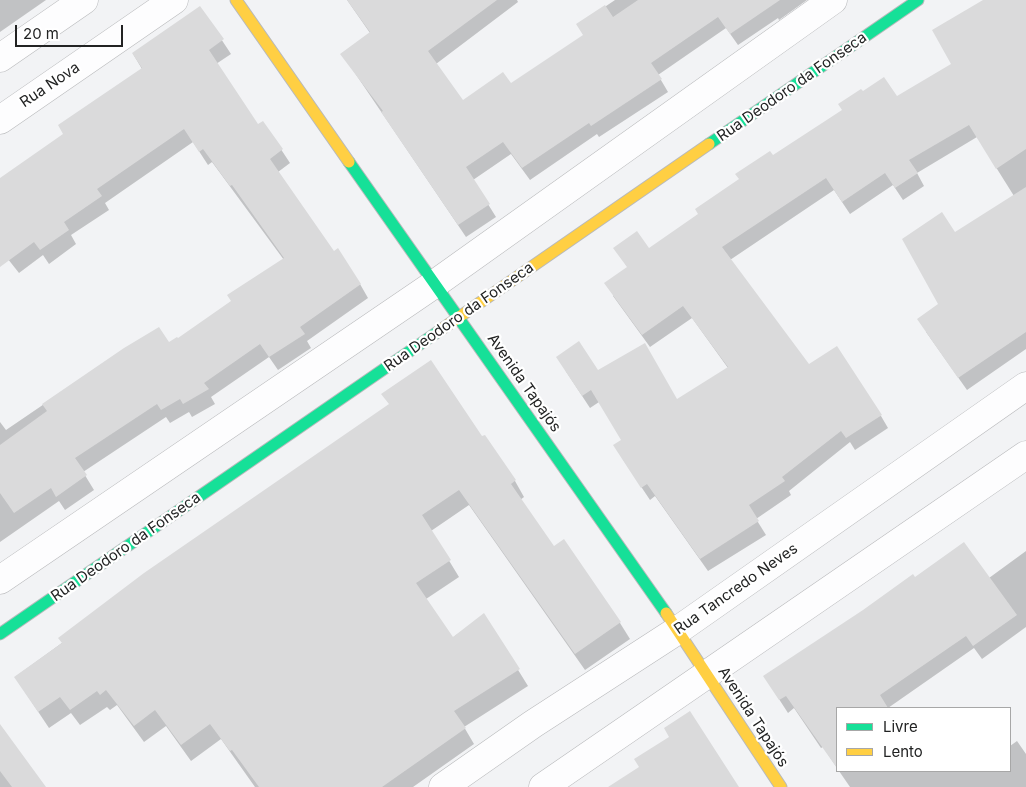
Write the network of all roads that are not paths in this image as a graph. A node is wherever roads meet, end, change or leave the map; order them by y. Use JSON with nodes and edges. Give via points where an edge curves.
{"nodes":[{"id":1,"x":84,"y":0,"type":"edge"},
{"id":2,"x":174,"y":0,"type":"edge"},
{"id":3,"x":236,"y":0,"type":"edge"},
{"id":4,"x":833,"y":0,"type":"edge"},
{"id":5,"x":918,"y":0,"type":"edge"},
{"id":6,"x":0,"y":58,"type":"edge"},
{"id":7,"x":0,"y":120,"type":"edge"},
{"id":8,"x":436,"y":284,"type":"junction"},
{"id":9,"x":459,"y":317,"type":"junction"},
{"id":10,"x":1026,"y":386,"type":"edge"},
{"id":11,"x":1026,"y":455,"type":"edge"},
{"id":12,"x":0,"y":580,"type":"edge"},
{"id":13,"x":678,"y":630,"type":"junction"},
{"id":14,"x":0,"y":634,"type":"edge"},
{"id":15,"x":707,"y":674,"type":"junction"},
{"id":16,"x":443,"y":787,"type":"edge"},
{"id":17,"x":543,"y":787,"type":"edge"},
{"id":18,"x":781,"y":787,"type":"edge"}],
"edges":[{"from":1,"to":6,"type":"street"},
{"from":2,"to":7,"type":"street","name":"Rua Nova"},
{"from":3,"to":8,"type":"street","name":"Avenida Tapajós"},
{"from":4,"to":8,"type":"street"},
{"from":5,"to":9,"type":"street","name":"Rua Deodoro da Fonseca"},
{"from":8,"to":9,"type":"street","name":"Avenida Tapajós"},
{"from":8,"to":12,"type":"street"},
{"from":9,"to":13,"type":"street","name":"Avenida Tapajós"},
{"from":9,"to":14,"type":"street","name":"Rua Deodoro da Fonseca"},
{"from":10,"to":13,"type":"street","name":"Rua Tancredo Neves"},
{"from":11,"to":15,"type":"street"},
{"from":13,"to":15,"type":"street","name":"Avenida Tapajós"},
{"from":13,"to":16,"type":"street","name":"Rua Tancredo Neves"},
{"from":15,"to":17,"type":"street"},
{"from":15,"to":18,"type":"street","name":"Avenida Tapajós"}]}
